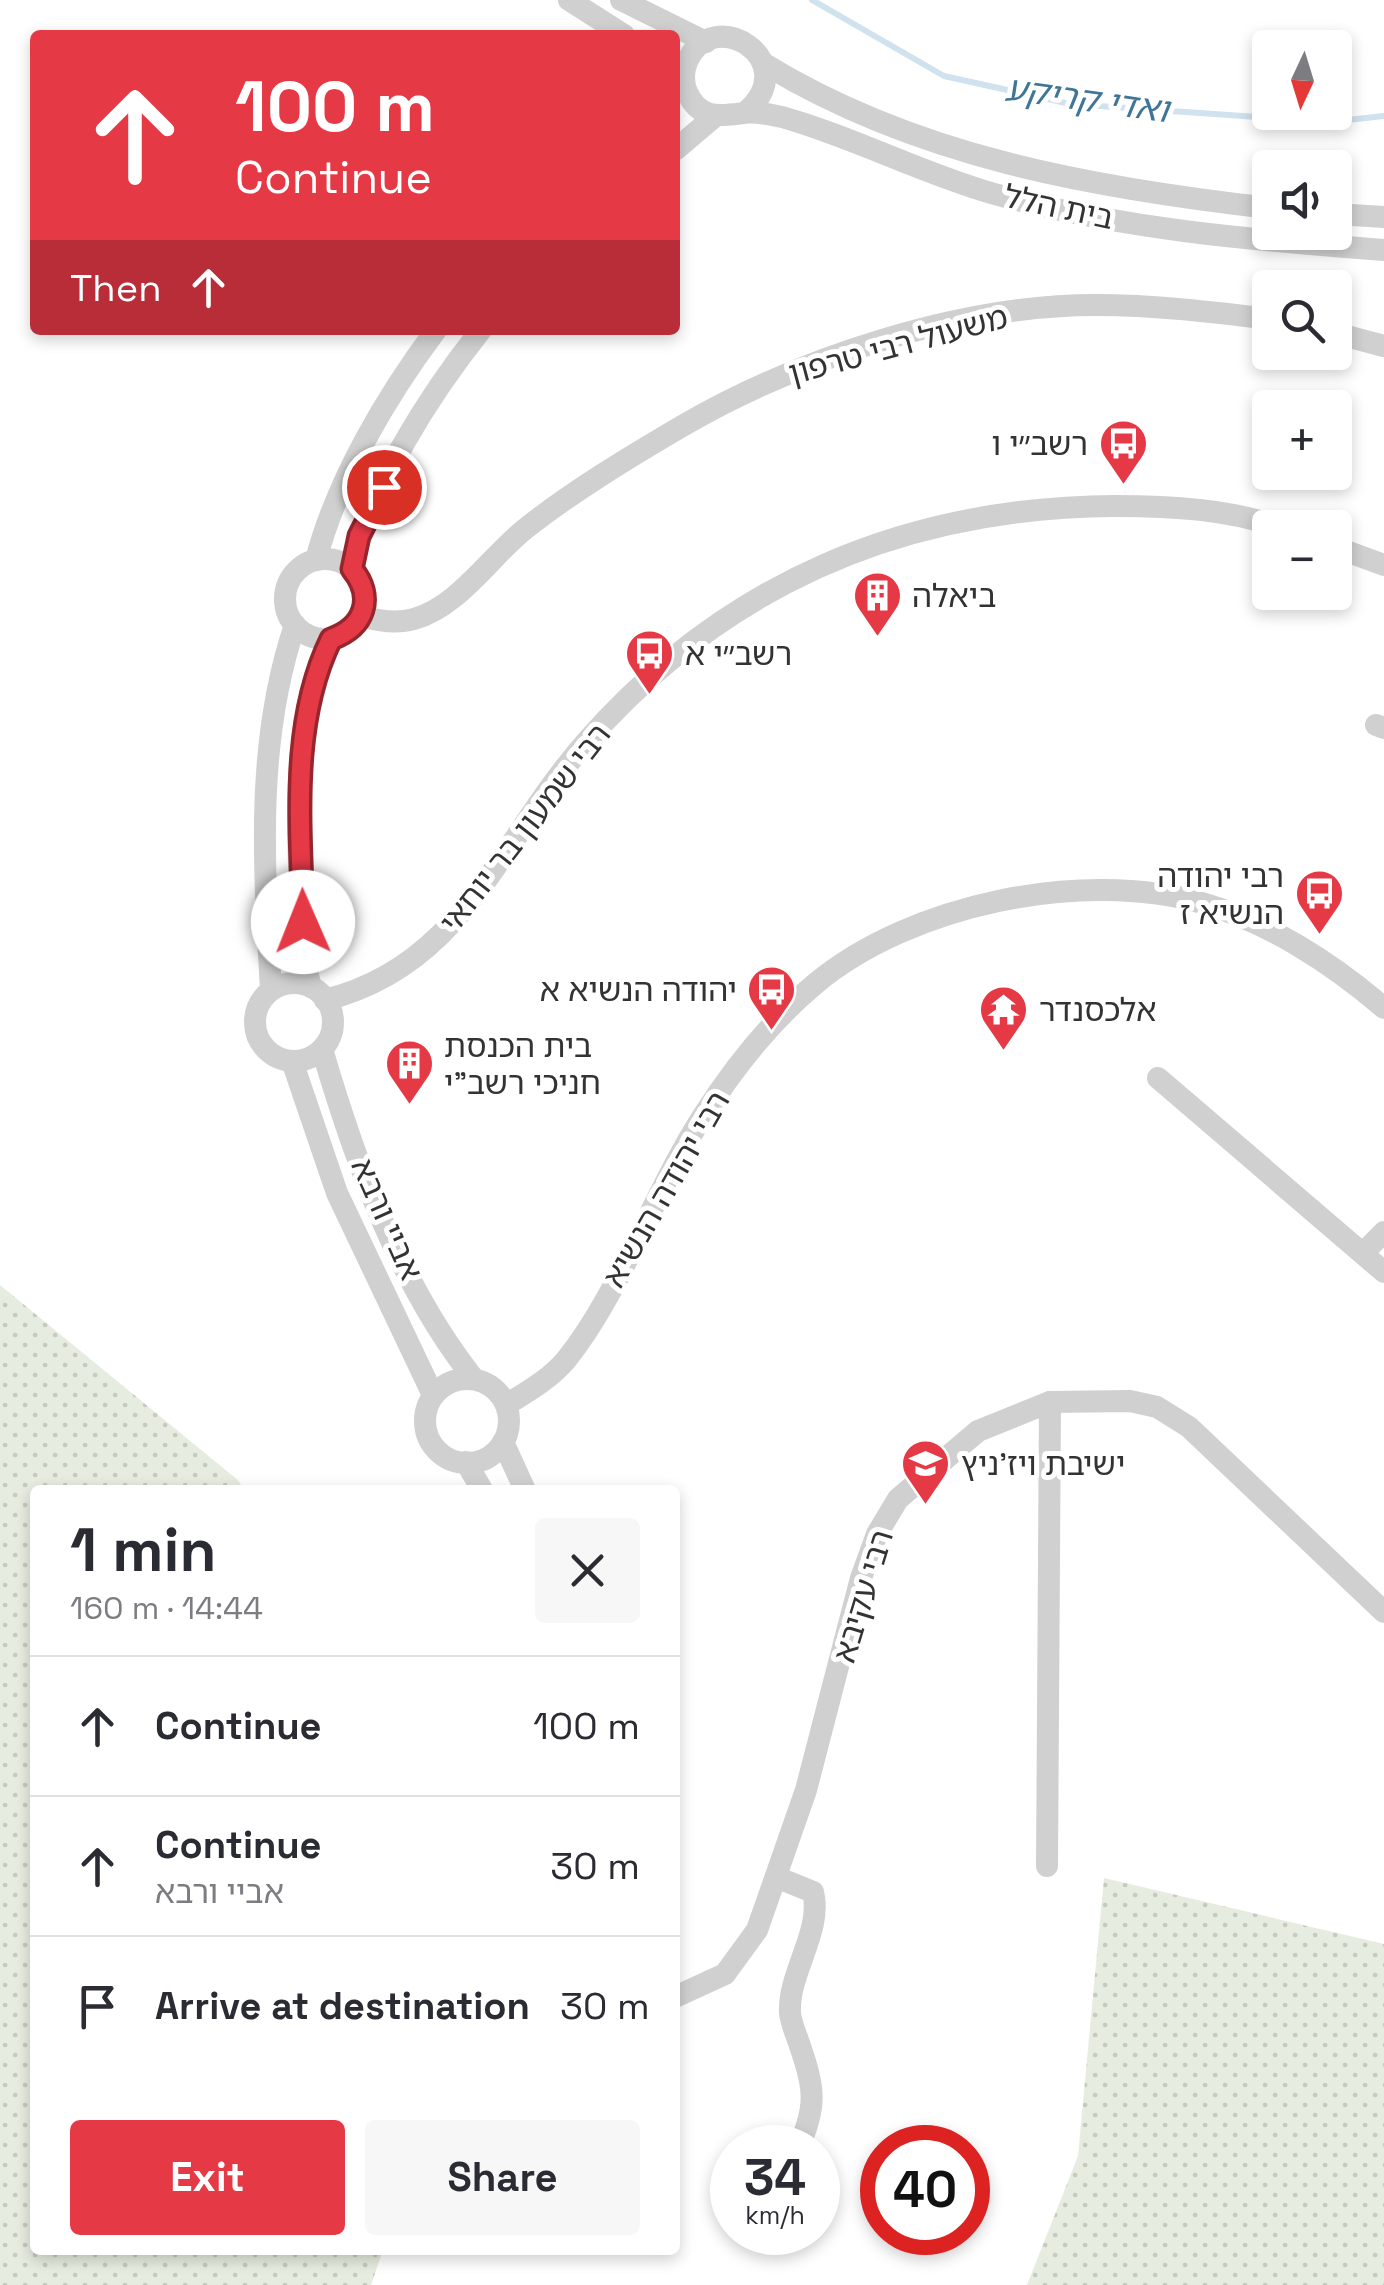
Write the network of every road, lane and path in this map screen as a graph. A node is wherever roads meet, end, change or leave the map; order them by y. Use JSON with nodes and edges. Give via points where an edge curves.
{"nodes":[{"id":1,"x":569,"y":0,"type":"edge"},
{"id":2,"x":621,"y":0,"type":"edge"},
{"id":3,"x":591,"y":14,"type":"junction"},
{"id":4,"x":605,"y":30,"type":"edge"},
{"id":5,"x":616,"y":30,"type":"edge"},
{"id":6,"x":706,"y":42,"type":"junction"},
{"id":7,"x":763,"y":64,"type":"junction"},
{"id":8,"x":680,"y":84,"type":"edge"},
{"id":9,"x":746,"y":112,"type":"junction"},
{"id":10,"x":714,"y":117,"type":"junction"},
{"id":11,"x":680,"y":146,"type":"edge"},
{"id":12,"x":1252,"y":206,"type":"edge"},
{"id":13,"x":1352,"y":215,"type":"edge"},
{"id":14,"x":1384,"y":217,"type":"edge"},
{"id":15,"x":1384,"y":250,"type":"edge"},
{"id":16,"x":1252,"y":318,"type":"edge"},
{"id":17,"x":433,"y":335,"type":"edge"},
{"id":18,"x":478,"y":335,"type":"edge"},
{"id":19,"x":1352,"y":338,"type":"edge"},
{"id":20,"x":1384,"y":346,"type":"edge"},
{"id":21,"x":1252,"y":522,"type":"edge"},
{"id":22,"x":1352,"y":553,"type":"edge"},
{"id":23,"x":316,"y":560,"type":"junction"},
{"id":24,"x":1384,"y":565,"type":"edge"},
{"id":25,"x":352,"y":569,"type":"junction"},
{"id":26,"x":362,"y":616,"type":"junction"},
{"id":27,"x":294,"y":624,"type":"junction"},
{"id":28,"x":331,"y":639,"type":"junction"},
{"id":29,"x":271,"y":990,"type":"junction"},
{"id":30,"x":318,"y":994,"type":"junction"},
{"id":31,"x":1384,"y":1008,"type":"edge"},
{"id":32,"x":322,"y":1049,"type":"junction"},
{"id":33,"x":292,"y":1060,"type":"junction"},
{"id":34,"x":1158,"y":1078,"type":"dead end"},
{"id":35,"x":1384,"y":1232,"type":"edge"},
{"id":36,"x":1363,"y":1253,"type":"junction"},
{"id":37,"x":1384,"y":1272,"type":"edge"},
{"id":38,"x":474,"y":1379,"type":"junction"},
{"id":39,"x":434,"y":1395,"type":"junction"},
{"id":40,"x":1050,"y":1402,"type":"junction"},
{"id":41,"x":506,"y":1405,"type":"junction"},
{"id":42,"x":503,"y":1442,"type":"junction"},
{"id":43,"x":466,"y":1462,"type":"junction"},
{"id":44,"x":479,"y":1485,"type":"edge"},
{"id":45,"x":522,"y":1485,"type":"edge"},
{"id":46,"x":1384,"y":1612,"type":"edge"},
{"id":47,"x":1048,"y":1866,"type":"dead end"},
{"id":48,"x":776,"y":1877,"type":"junction"},
{"id":49,"x":680,"y":1995,"type":"edge"},
{"id":50,"x":809,"y":2125,"type":"edge"}],
"edges":[{"from":1,"to":3,"type":"street"},
{"from":2,"to":6,"type":"street"},
{"from":3,"to":4,"type":"street"},
{"from":3,"to":5,"type":"street"},
{"from":6,"to":7,"type":"street","via":[[720,36],[742,40]]},
{"from":6,"to":8,"type":"street","via":[[689,57]]},
{"from":7,"to":9,"type":"street","via":[[761,96]]},
{"from":7,"to":12,"type":"street","name":"בית הלל","via":[[815,95],[934,144],[1103,186]]},
{"from":8,"to":10,"type":"street","via":[[698,109]]},
{"from":9,"to":10,"type":"street"},
{"from":9,"to":15,"type":"street","name":"בית הלל","via":[[812,125],[908,166],[1080,214],[1235,238]]},
{"from":10,"to":11,"type":"street"},
{"from":13,"to":14,"type":"street"},
{"from":16,"to":26,"type":"street","name":"משעול רבי טרפון","via":[[1093,305],[1008,312],[848,353],[775,379],[682,426],[526,528],[441,606],[414,619]]},
{"from":17,"to":23,"type":"street","via":[[355,464],[326,522]]},
{"from":18,"to":25,"type":"street","via":[[393,468],[359,536]]},
{"from":19,"to":20,"type":"street"},
{"from":21,"to":30,"type":"street","name":"רבי שמעון בר יוחאי","via":[[1135,506],[1020,510],[926,526],[758,597],[686,648],[588,739],[443,937],[378,983]]},
{"from":22,"to":24,"type":"street"},
{"from":23,"to":25,"type":"street"},
{"from":23,"to":27,"type":"street","via":[[287,586]]},
{"from":25,"to":26,"type":"street","via":[[365,591]]},
{"from":26,"to":28,"type":"street"},
{"from":27,"to":28,"type":"street"},
{"from":27,"to":29,"type":"street","via":[[273,705],[263,816]]},
{"from":28,"to":30,"type":"street","via":[[308,711],[299,816],[305,964]]},
{"from":29,"to":30,"type":"street","via":[[289,982]]},
{"from":29,"to":33,"type":"street","via":[[256,1010],[257,1037],[278,1058]]},
{"from":30,"to":32,"type":"street","via":[[333,1025]]},
{"from":31,"to":41,"type":"street","name":"רבי יהודה הנשיא","via":[[1292,942],[1200,902],[1135,892],[1036,894],[969,908],[908,931],[817,982],[759,1042],[702,1117],[565,1362]]},
{"from":32,"to":33,"type":"street"},
{"from":32,"to":38,"type":"street","name":"אביי ורבא","via":[[367,1181],[438,1328]]},
{"from":33,"to":39,"type":"street","name":"אביי ורבא","via":[[338,1193]]},
{"from":34,"to":36,"type":"street"},
{"from":35,"to":36,"type":"street"},
{"from":36,"to":37,"type":"street"},
{"from":38,"to":39,"type":"street","via":[[447,1383]]},
{"from":38,"to":41,"type":"street","via":[[495,1389]]},
{"from":39,"to":43,"type":"street","via":[[424,1417],[428,1437],[440,1454]]},
{"from":40,"to":46,"type":"street","name":"רבי עקיבא","via":[[1130,1402],[1157,1407],[1189,1427]]},
{"from":40,"to":47,"type":"street"},
{"from":40,"to":48,"type":"street","name":"רבי עקיבא","via":[[978,1431],[898,1498],[877,1534]]},
{"from":41,"to":42,"type":"street"},
{"from":42,"to":43,"type":"street","via":[[489,1456]]},
{"from":42,"to":45,"type":"street"},
{"from":43,"to":44,"type":"street"},
{"from":48,"to":49,"type":"street","name":"רבי עקיבא","via":[[742,1954],[725,1974]]},
{"from":48,"to":50,"type":"street","via":[[813,1892],[817,1909],[795,1968],[790,2015],[811,2077]]}]}
